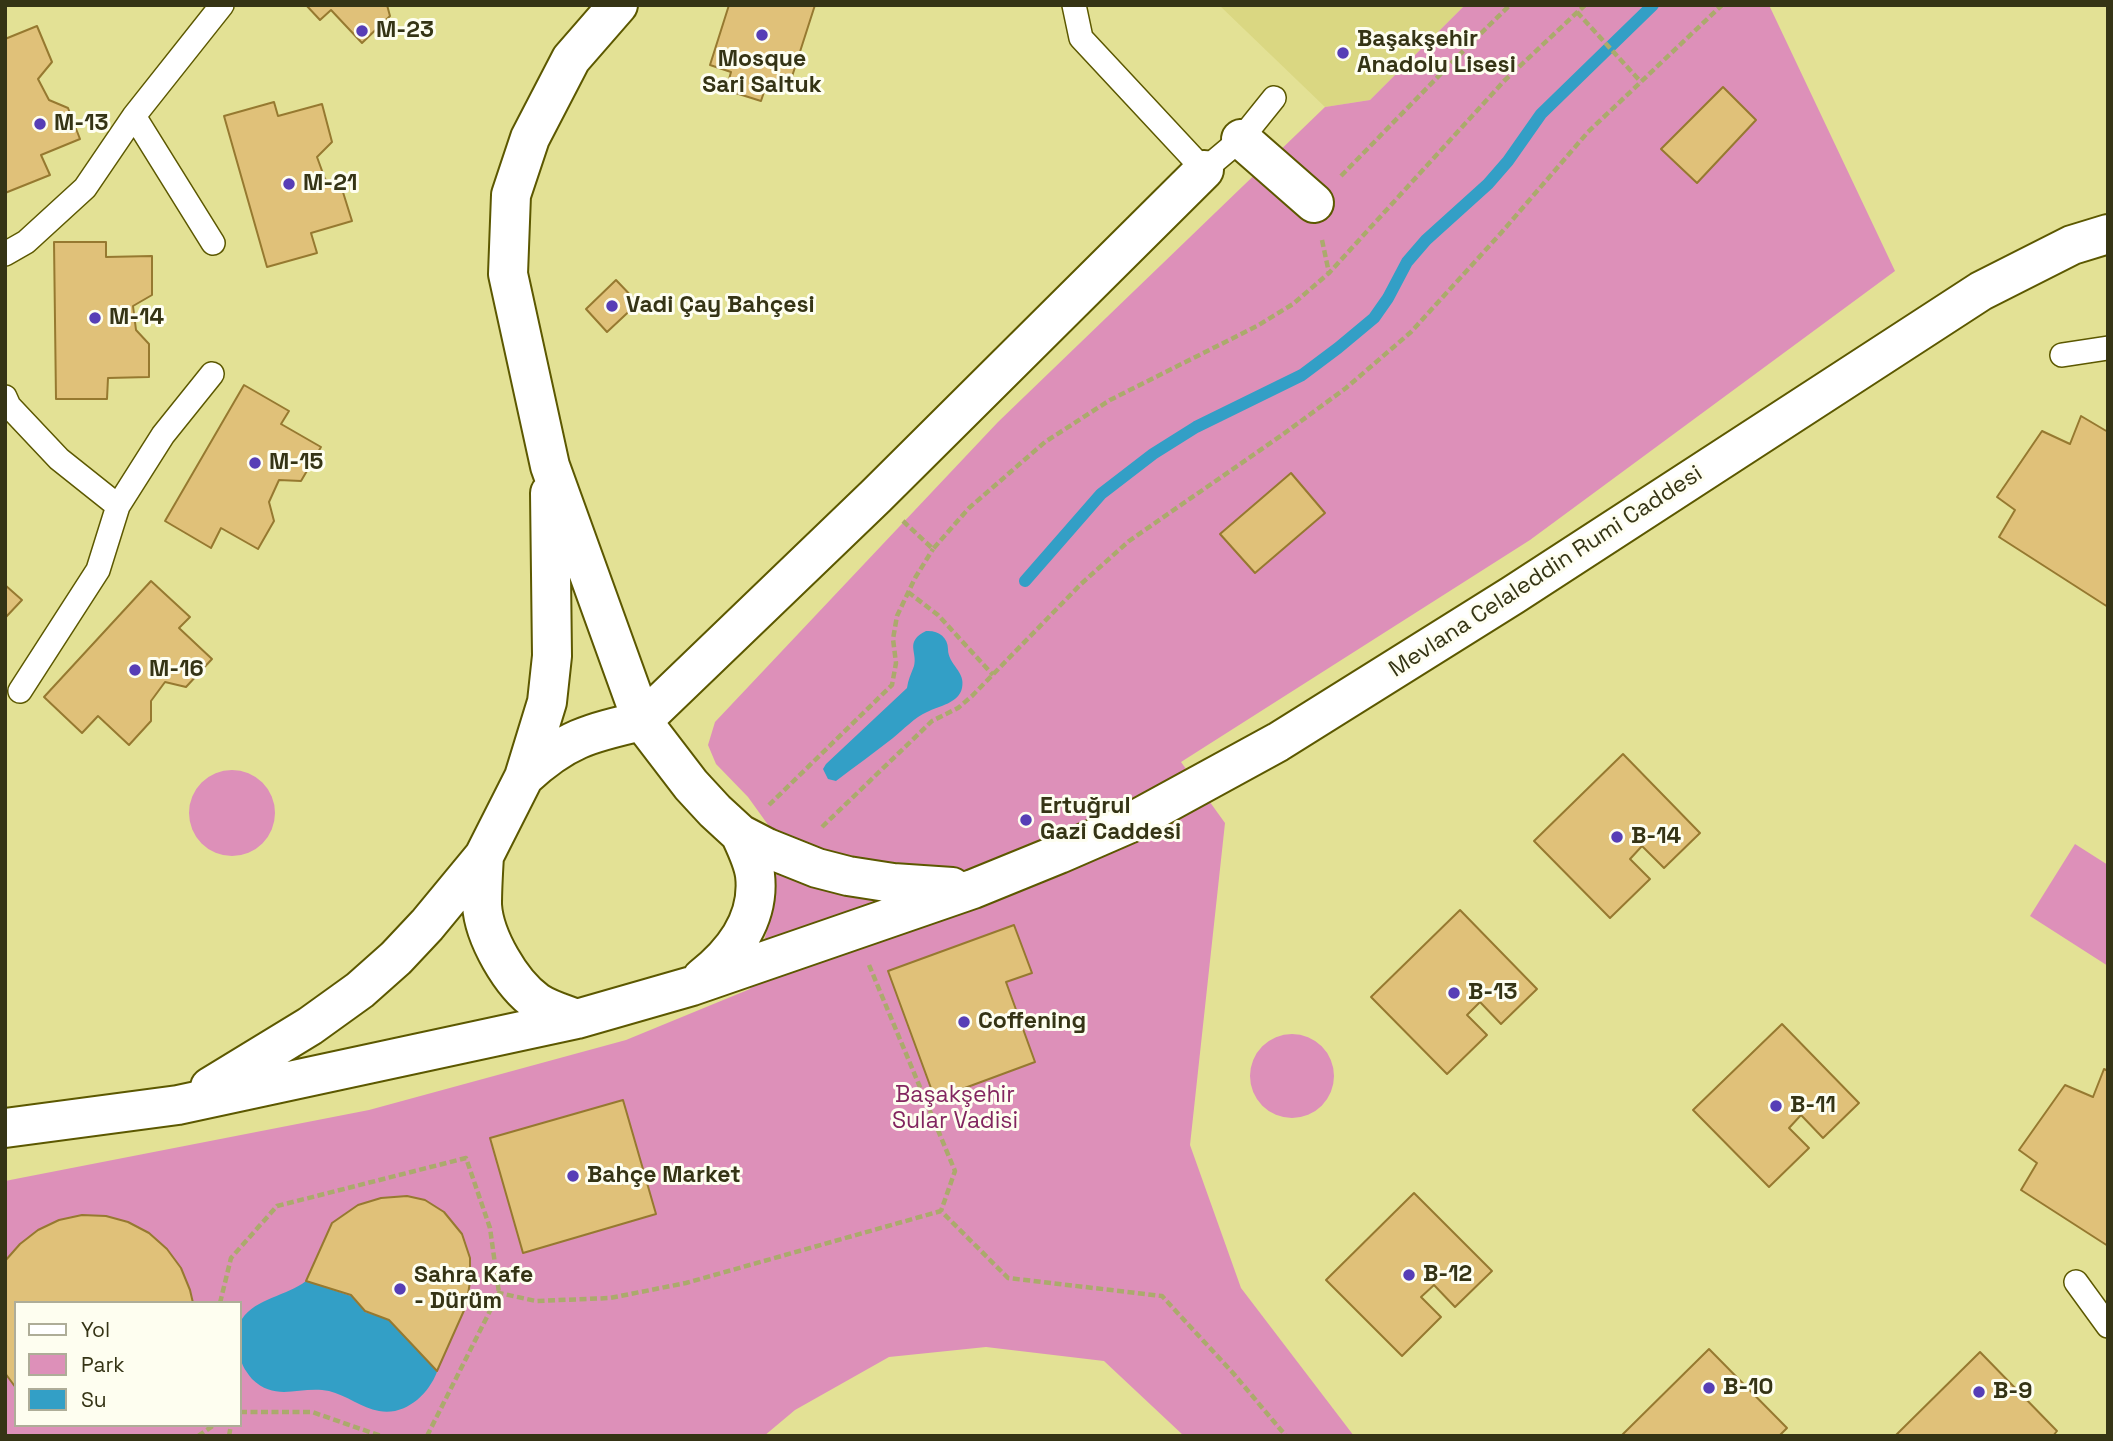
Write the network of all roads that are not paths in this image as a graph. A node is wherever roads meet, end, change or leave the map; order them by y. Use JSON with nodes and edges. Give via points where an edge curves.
{"nodes":[{"id":1,"x":222,"y":5,"type":"edge"},
{"id":2,"x":618,"y":5,"type":"edge"},
{"id":3,"x":1073,"y":5,"type":"edge"},
{"id":4,"x":1274,"y":98,"type":"dead end"},
{"id":5,"x":134,"y":116,"type":"junction"},
{"id":6,"x":1241,"y":138,"type":"junction"},
{"id":7,"x":1204,"y":170,"type":"junction"},
{"id":8,"x":1314,"y":203,"type":"road end"},
{"id":9,"x":2108,"y":234,"type":"edge"},
{"id":10,"x":213,"y":243,"type":"dead end"},
{"id":11,"x":5,"y":254,"type":"edge"},
{"id":12,"x":2108,"y":348,"type":"edge"},
{"id":13,"x":2062,"y":355,"type":"dead end"},
{"id":14,"x":212,"y":374,"type":"dead end"},
{"id":15,"x":5,"y":397,"type":"edge"},
{"id":16,"x":550,"y":466,"type":"junction"},
{"id":17,"x":118,"y":506,"type":"junction"},
{"id":18,"x":20,"y":691,"type":"dead end"},
{"id":19,"x":642,"y":721,"type":"junction"},
{"id":20,"x":524,"y":777,"type":"junction"},
{"id":21,"x":740,"y":834,"type":"junction"},
{"id":22,"x":484,"y":856,"type":"junction"},
{"id":23,"x":973,"y":889,"type":"junction"},
{"id":24,"x":692,"y":986,"type":"junction"},
{"id":25,"x":577,"y":1019,"type":"junction"},
{"id":26,"x":178,"y":1105,"type":"junction"},
{"id":27,"x":5,"y":1129,"type":"edge"},
{"id":28,"x":2076,"y":1282,"type":"dead end"},
{"id":29,"x":2108,"y":1326,"type":"edge"}],
"edges":[{"from":1,"to":5,"type":"lane"},
{"from":2,"to":16,"type":"street","via":[[571,59],[530,138],[511,195],[508,274]]},
{"from":3,"to":7,"type":"lane","via":[[1081,38]]},
{"from":4,"to":6,"type":"lane"},
{"from":5,"to":10,"type":"lane"},
{"from":5,"to":11,"type":"lane","via":[[85,188],[26,242]]},
{"from":6,"to":7,"type":"lane"},
{"from":6,"to":8,"type":"street"},
{"from":7,"to":19,"type":"street"},
{"from":9,"to":23,"type":"street","name":"Mevlana Celaleddin Rumi Caddesi","via":[[2072,244],[1981,291],[1278,742],[1128,824]]},
{"from":12,"to":13,"type":"lane"},
{"from":14,"to":17,"type":"lane","via":[[163,435]]},
{"from":15,"to":17,"type":"lane","via":[[59,459]]},
{"from":16,"to":19,"type":"street"},
{"from":16,"to":20,"type":"street","via":[[552,656],[547,702]]},
{"from":17,"to":18,"type":"lane","via":[[98,570]]},
{"from":19,"to":20,"type":"street","via":[[568,743]]},
{"from":19,"to":21,"type":"street","via":[[691,785]]},
{"from":20,"to":22,"type":"street"},
{"from":21,"to":23,"type":"street","via":[[827,871],[893,883]]},
{"from":21,"to":24,"type":"street","via":[[755,873],[752,916],[728,954]]},
{"from":22,"to":25,"type":"street","via":[[482,908],[493,945],[506,968],[537,1001]]},
{"from":22,"to":26,"type":"street","via":[[427,925],[360,990],[257,1060]]},
{"from":23,"to":24,"type":"street","name":"Mevlana Celaleddin Rumi Caddesi"},
{"from":24,"to":25,"type":"street","name":"Mevlana Celaleddin Rumi Caddesi"},
{"from":25,"to":26,"type":"street","name":"Mevlana Celaleddin Rumi Caddesi"},
{"from":26,"to":27,"type":"street","name":"Mevlana Celaleddin Rumi Caddesi"},
{"from":28,"to":29,"type":"lane"}]}
